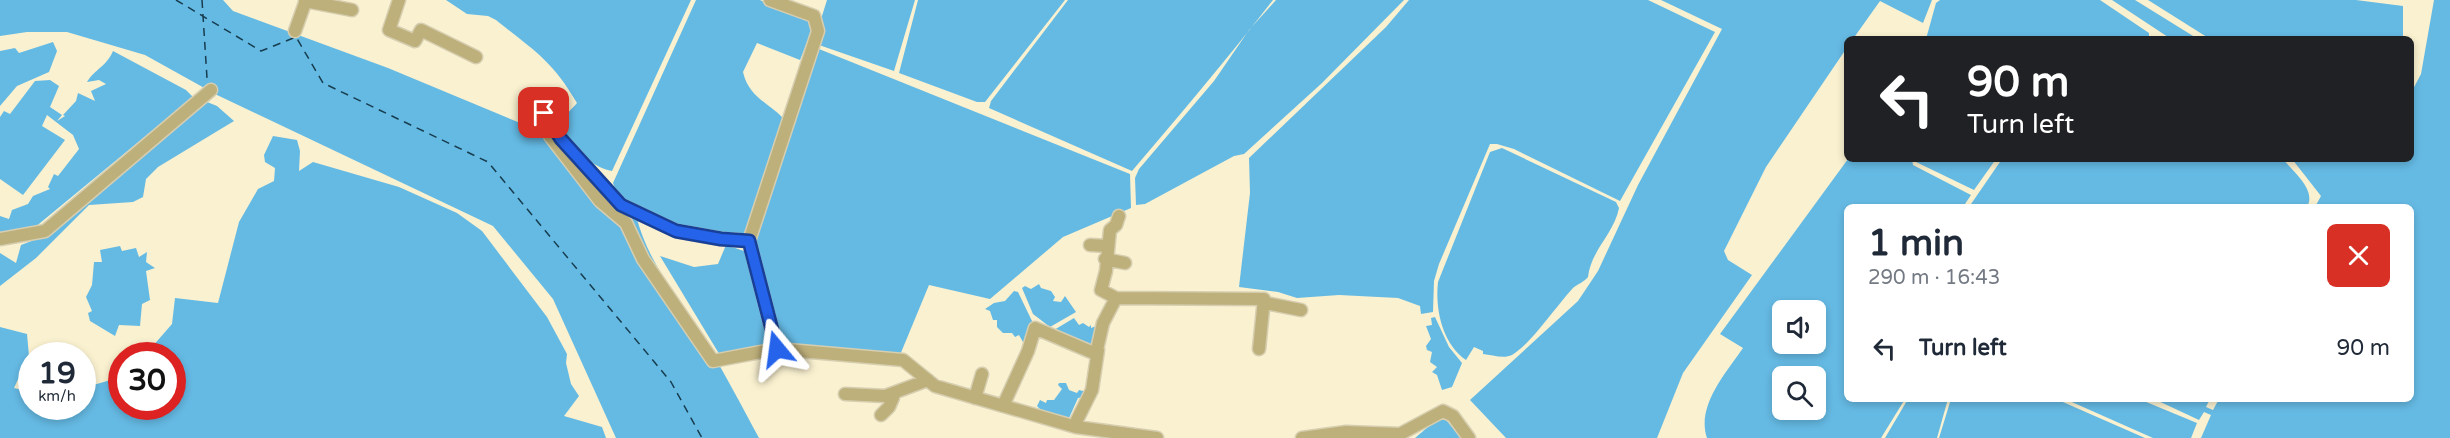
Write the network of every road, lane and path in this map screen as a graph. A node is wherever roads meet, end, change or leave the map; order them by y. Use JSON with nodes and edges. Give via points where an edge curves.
{"nodes":[{"id":1,"x":399,"y":0,"type":"edge"},
{"id":2,"x":770,"y":0,"type":"edge"},
{"id":3,"x":305,"y":1,"type":"edge"},
{"id":4,"x":352,"y":10,"type":"dead end"},
{"id":5,"x":295,"y":31,"type":"dead end"},
{"id":6,"x":476,"y":57,"type":"dead end"},
{"id":7,"x":211,"y":90,"type":"dead end"},
{"id":8,"x":544,"y":113,"type":"dead end"},
{"id":9,"x":550,"y":136,"type":"dead end"},
{"id":10,"x":1119,"y":216,"type":"dead end"},
{"id":11,"x":0,"y":239,"type":"edge"},
{"id":12,"x":749,"y":241,"type":"junction"},
{"id":13,"x":1090,"y":245,"type":"dead end"},
{"id":14,"x":1107,"y":246,"type":"junction"},
{"id":15,"x":1105,"y":259,"type":"junction"},
{"id":16,"x":1125,"y":263,"type":"dead end"},
{"id":17,"x":1116,"y":298,"type":"junction"},
{"id":18,"x":1265,"y":303,"type":"junction"},
{"id":19,"x":1301,"y":310,"type":"dead end"},
{"id":20,"x":777,"y":349,"type":"junction"},
{"id":21,"x":1259,"y":349,"type":"dead end"},
{"id":22,"x":1098,"y":350,"type":"junction"},
{"id":23,"x":982,"y":374,"type":"dead end"},
{"id":24,"x":928,"y":380,"type":"junction"},
{"id":25,"x":896,"y":393,"type":"junction"},
{"id":26,"x":845,"y":394,"type":"dead end"},
{"id":27,"x":975,"y":398,"type":"junction"},
{"id":28,"x":1003,"y":406,"type":"junction"},
{"id":29,"x":881,"y":415,"type":"dead end"},
{"id":30,"x":1076,"y":427,"type":"junction"},
{"id":31,"x":1157,"y":438,"type":"edge"},
{"id":32,"x":1302,"y":438,"type":"edge"},
{"id":33,"x":1469,"y":438,"type":"edge"}],
"edges":[{"from":1,"to":6,"type":"street","via":[[389,30],[415,40],[421,30]]},
{"from":2,"to":12,"type":"street","via":[[814,16],[818,31]]},
{"from":3,"to":4,"type":"street"},
{"from":3,"to":5,"type":"street"},
{"from":7,"to":11,"type":"street","via":[[45,231]]},
{"from":8,"to":12,"type":"street","via":[[561,139],[621,205],[676,231]]},
{"from":9,"to":20,"type":"street","via":[[600,201],[626,223],[643,258],[713,361]]},
{"from":10,"to":14,"type":"street","via":[[1111,227]]},
{"from":12,"to":20,"type":"street"},
{"from":13,"to":14,"type":"street"},
{"from":14,"to":15,"type":"street"},
{"from":15,"to":16,"type":"street"},
{"from":15,"to":17,"type":"street","via":[[1101,290]]},
{"from":17,"to":18,"type":"street","via":[[1232,297],[1264,299]]},
{"from":17,"to":22,"type":"street","via":[[1103,323]]},
{"from":18,"to":19,"type":"street"},
{"from":18,"to":21,"type":"street"},
{"from":20,"to":24,"type":"street","via":[[903,360]]},
{"from":22,"to":28,"type":"street","via":[[1091,354],[1035,327]]},
{"from":22,"to":30,"type":"street","via":[[1092,390]]},
{"from":23,"to":27,"type":"street"},
{"from":24,"to":25,"type":"street"},
{"from":24,"to":27,"type":"street","via":[[935,386]]},
{"from":25,"to":26,"type":"street"},
{"from":25,"to":29,"type":"street"},
{"from":27,"to":28,"type":"street"},
{"from":28,"to":30,"type":"street"},
{"from":30,"to":31,"type":"street"},
{"from":32,"to":33,"type":"street","via":[[1346,432],[1400,434],[1443,411],[1453,416]]}]}
